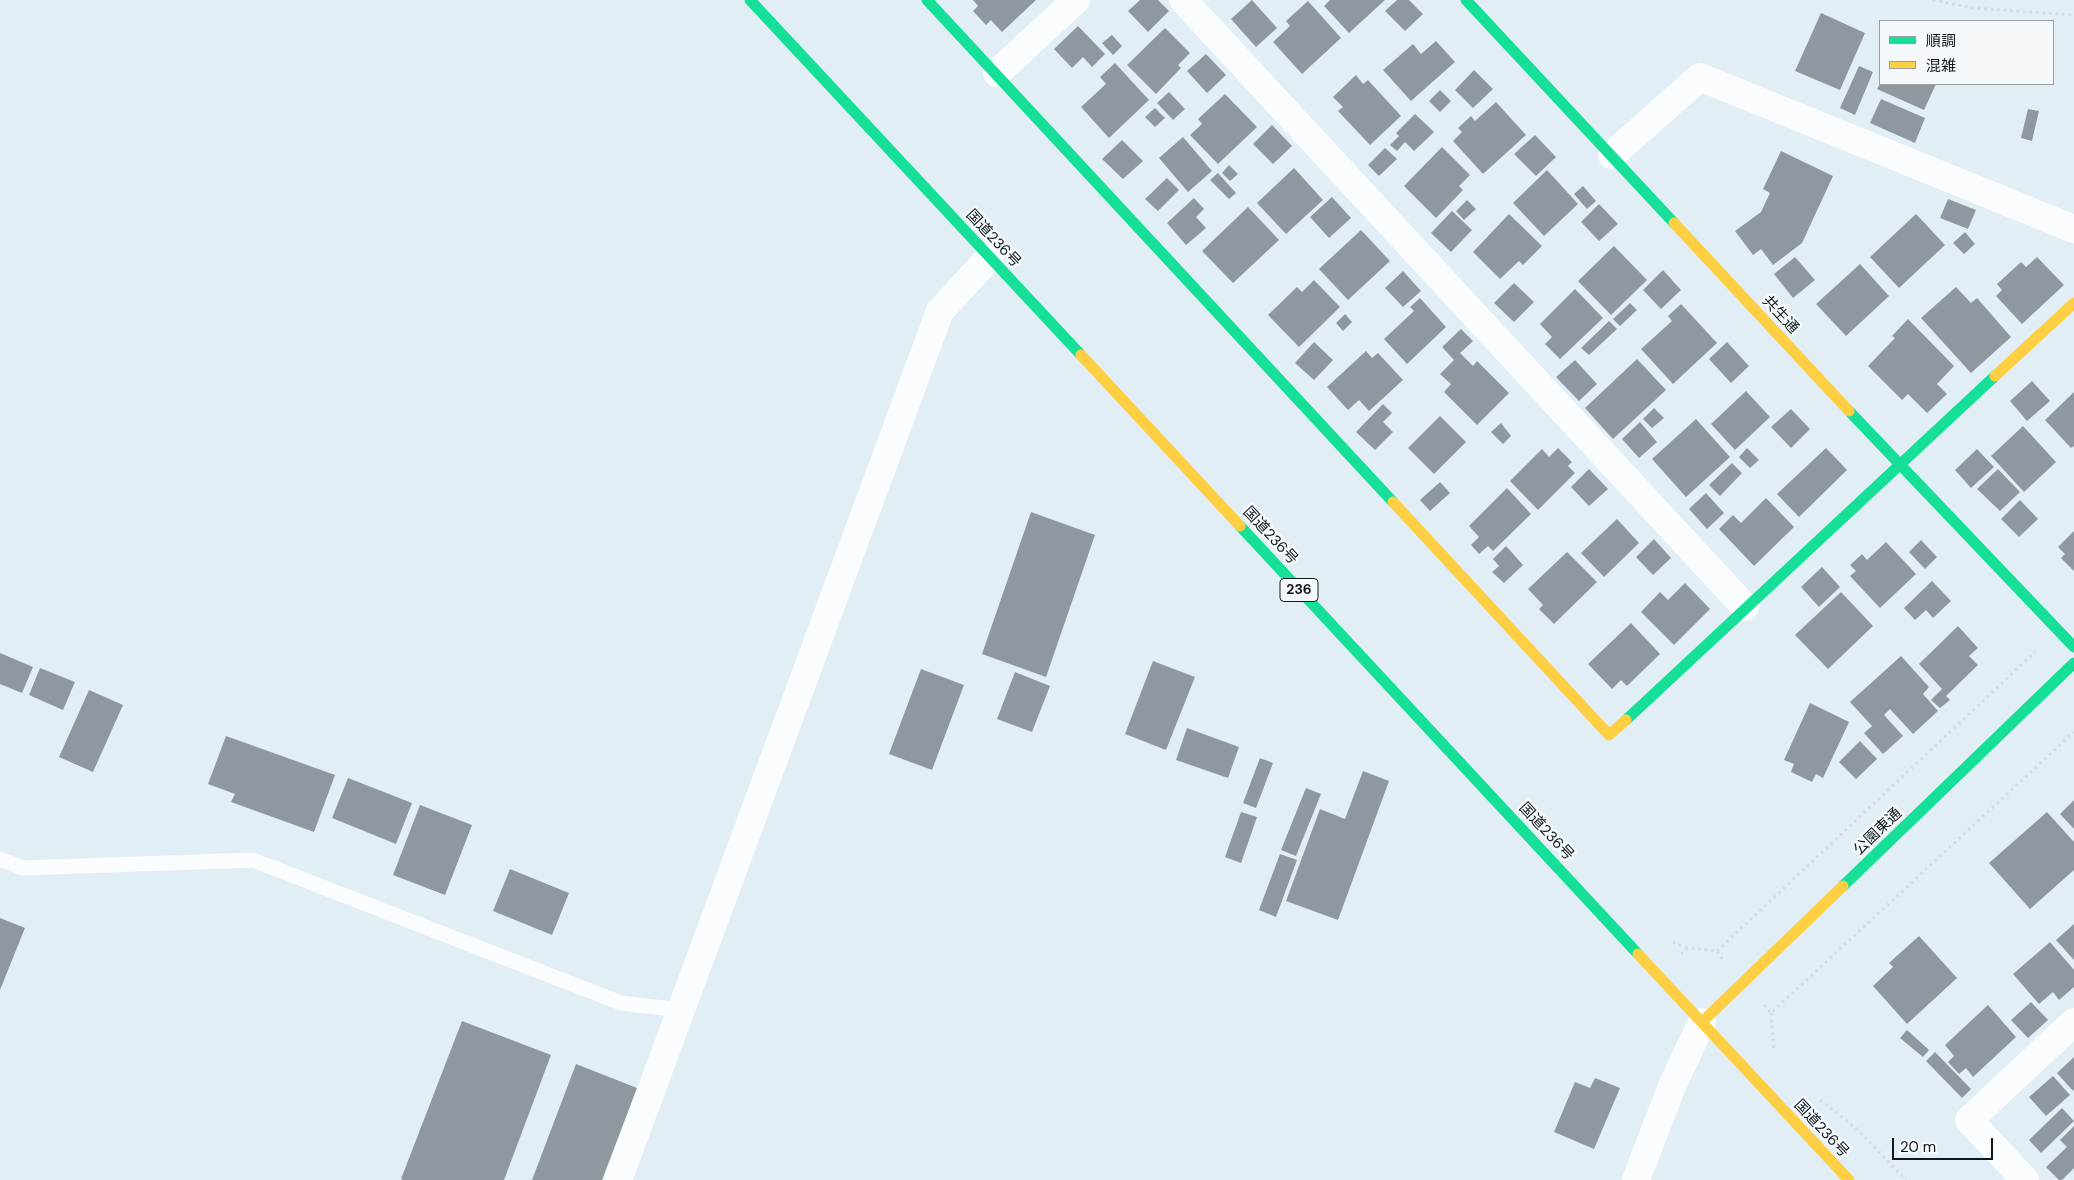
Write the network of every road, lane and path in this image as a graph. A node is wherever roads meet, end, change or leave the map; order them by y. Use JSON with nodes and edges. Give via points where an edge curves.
{"nodes":[{"id":1,"x":750,"y":0,"type":"edge"},
{"id":2,"x":927,"y":0,"type":"edge"},
{"id":3,"x":1076,"y":0,"type":"edge"},
{"id":4,"x":1183,"y":0,"type":"edge"},
{"id":5,"x":1466,"y":0,"type":"edge"},
{"id":6,"x":1933,"y":0,"type":"edge"},
{"id":7,"x":2074,"y":15,"type":"edge"},
{"id":8,"x":997,"y":73,"type":"junction"},
{"id":9,"x":1612,"y":155,"type":"junction"},
{"id":10,"x":2074,"y":229,"type":"edge"},
{"id":11,"x":990,"y":257,"type":"junction"},
{"id":12,"x":2074,"y":303,"type":"edge"},
{"id":13,"x":1898,"y":464,"type":"junction"},
{"id":14,"x":1745,"y":607,"type":"junction"},
{"id":15,"x":2058,"y":631,"type":"junction"},
{"id":16,"x":2074,"y":647,"type":"edge"},
{"id":17,"x":2074,"y":663,"type":"edge"},
{"id":18,"x":2074,"y":732,"type":"edge"},
{"id":19,"x":0,"y":859,"type":"edge"},
{"id":20,"x":1717,"y":951,"type":"junction"},
{"id":21,"x":1658,"y":974,"type":"junction"},
{"id":22,"x":1743,"y":985,"type":"junction"},
{"id":23,"x":681,"y":1010,"type":"junction"},
{"id":24,"x":1772,"y":1013,"type":"junction"},
{"id":25,"x":1702,"y":1022,"type":"junction"},
{"id":26,"x":2074,"y":1022,"type":"edge"},
{"id":27,"x":1779,"y":1057,"type":"dead end"},
{"id":28,"x":1813,"y":1094,"type":"dead end"},
{"id":29,"x":618,"y":1180,"type":"edge"},
{"id":30,"x":1636,"y":1180,"type":"edge"},
{"id":31,"x":1849,"y":1180,"type":"edge"},
{"id":32,"x":1906,"y":1180,"type":"edge"},
{"id":33,"x":2025,"y":1180,"type":"edge"}],
"edges":[{"from":1,"to":11,"type":"main road","name":"国道236号","number":"236"},
{"from":2,"to":8,"type":"main road"},
{"from":3,"to":8,"type":"street"},
{"from":4,"to":14,"type":"street"},
{"from":5,"to":9,"type":"main road","name":"共生通"},
{"from":6,"to":7,"type":"path","via":[[1973,8]]},
{"from":8,"to":14,"type":"main road","via":[[1609,735]]},
{"from":9,"to":10,"type":"street","via":[[1700,77]]},
{"from":9,"to":13,"type":"main road","name":"共生通"},
{"from":11,"to":21,"type":"main road","name":"国道236号","number":"236"},
{"from":11,"to":23,"type":"street","via":[[940,311]]},
{"from":12,"to":13,"type":"main road"},
{"from":13,"to":14,"type":"main road"},
{"from":13,"to":15,"type":"main road","name":"共生通"},
{"from":15,"to":16,"type":"main road","name":"共生通"},
{"from":15,"to":20,"type":"path"},
{"from":17,"to":22,"type":"main road","name":"公園東通"},
{"from":18,"to":24,"type":"path"},
{"from":19,"to":23,"type":"lane","via":[[23,868],[254,860],[620,1003]]},
{"from":20,"to":21,"type":"path","via":[[1688,948]]},
{"from":20,"to":22,"type":"path"},
{"from":21,"to":25,"type":"main road","name":"国道236号","number":"236"},
{"from":22,"to":24,"type":"path"},
{"from":22,"to":25,"type":"main road","name":"公園東通"},
{"from":23,"to":29,"type":"street"},
{"from":24,"to":27,"type":"path","via":[[1773,1051]]},
{"from":25,"to":30,"type":"street","via":[[1672,1086]]},
{"from":25,"to":31,"type":"main road","name":"国道236号","number":"236"},
{"from":26,"to":33,"type":"street","via":[[1969,1120]]},
{"from":28,"to":32,"type":"path","via":[[1857,1129]]}]}
